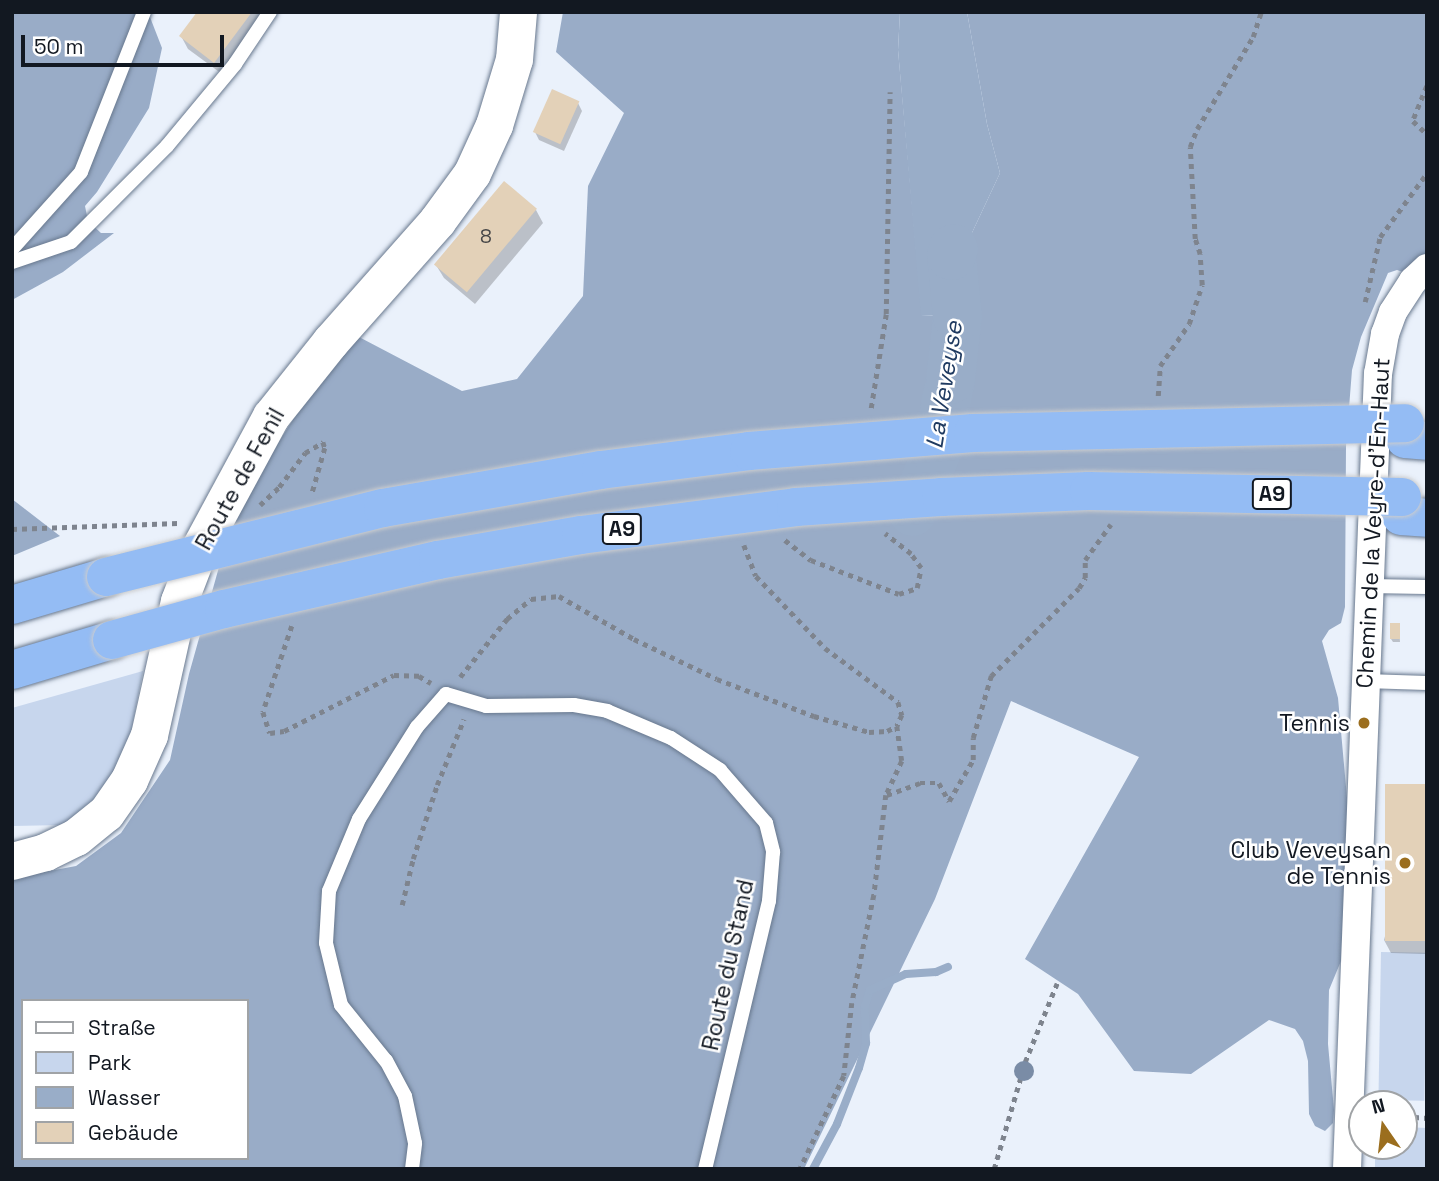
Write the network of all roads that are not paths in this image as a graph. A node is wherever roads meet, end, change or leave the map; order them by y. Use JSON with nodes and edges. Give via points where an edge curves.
{"nodes":[{"id":1,"x":144,"y":12,"type":"edge"},
{"id":2,"x":270,"y":12,"type":"edge"},
{"id":3,"x":518,"y":12,"type":"edge"},
{"id":4,"x":12,"y":249,"type":"edge"},
{"id":5,"x":12,"y":262,"type":"edge"},
{"id":6,"x":1427,"y":268,"type":"edge"},
{"id":7,"x":1418,"y":430,"type":"edge"},
{"id":8,"x":1414,"y":507,"type":"edge"},
{"id":9,"x":1368,"y":586,"type":"junction"},
{"id":10,"x":1427,"y":587,"type":"edge"},
{"id":11,"x":12,"y":605,"type":"edge"},
{"id":12,"x":12,"y":670,"type":"edge"},
{"id":13,"x":1365,"y":681,"type":"junction"},
{"id":14,"x":1427,"y":683,"type":"edge"},
{"id":15,"x":12,"y":861,"type":"edge"},
{"id":16,"x":412,"y":1169,"type":"edge"},
{"id":17,"x":705,"y":1169,"type":"edge"},
{"id":18,"x":1347,"y":1169,"type":"edge"}],
"edges":[{"from":1,"to":4,"type":"lane","via":[[81,172]]},
{"from":2,"to":5,"type":"lane","via":[[236,64],[167,146],[71,242]]},
{"from":3,"to":15,"type":"street","name":"Route de Fenil","via":[[514,59],[494,125],[472,173],[438,221],[271,416],[199,549],[179,601],[149,735],[129,780],[106,813],[76,837]]},
{"from":6,"to":9,"type":"street","name":"Chemin de la Veyre-d'En-Haut","via":[[1393,312],[1381,349]]},
{"from":7,"to":11,"type":"highway","bridge":true,"via":[[973,433],[676,460],[383,508]]},
{"from":8,"to":12,"type":"highway","number":"A9","bridge":true,"via":[[1142,491],[1014,493],[872,501],[641,526],[363,576]]},
{"from":9,"to":10,"type":"lane"},
{"from":9,"to":13,"type":"street","name":"Chemin de la Veyre-d'En-Haut"},
{"from":13,"to":14,"type":"lane"},
{"from":13,"to":18,"type":"street","name":"Chemin de la Veyre-d'En-Haut"},
{"from":16,"to":17,"type":"lane","name":"Route du Stand","via":[[415,1143],[405,1096],[386,1061],[341,1005],[326,943],[329,891],[359,819],[417,727],[446,694],[486,706],[575,705],[607,711],[671,738],[720,770],[766,823],[773,852],[769,901]]}]}
